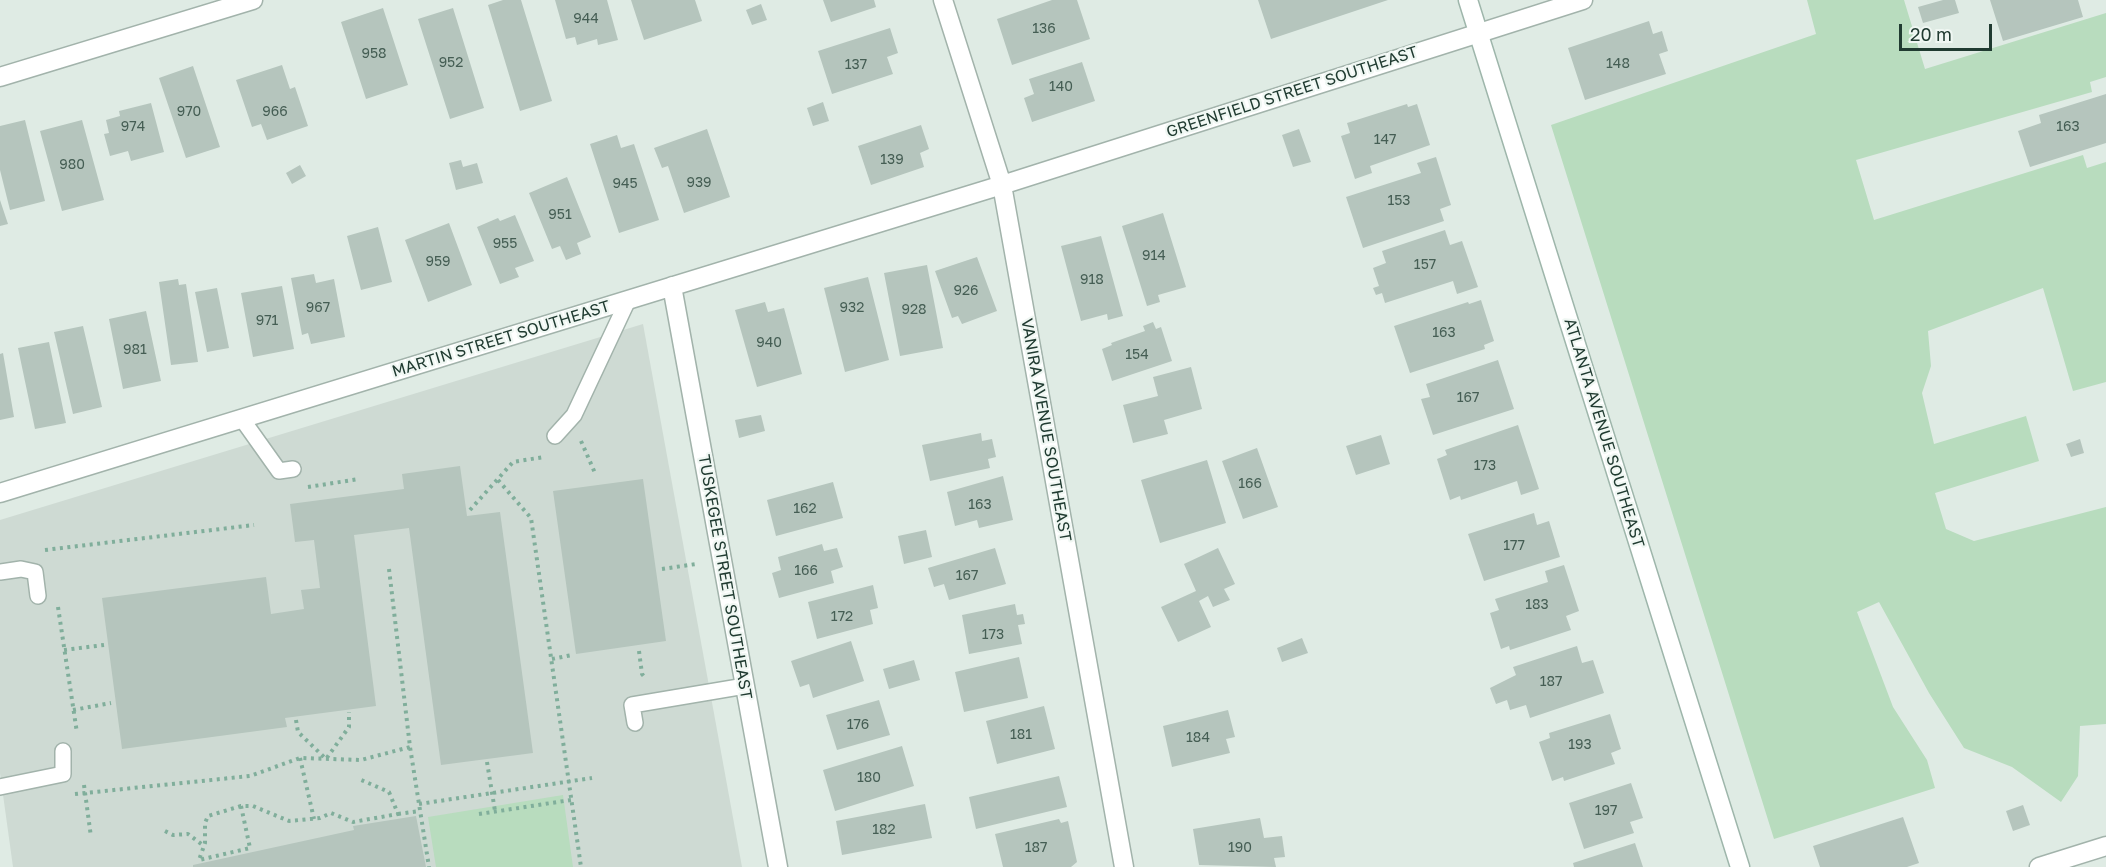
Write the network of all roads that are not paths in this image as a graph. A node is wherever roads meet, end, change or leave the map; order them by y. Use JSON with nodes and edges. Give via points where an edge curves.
{"nodes":[{"id":1,"x":253,"y":0,"type":"edge"},
{"id":2,"x":943,"y":0,"type":"edge"},
{"id":3,"x":1468,"y":0,"type":"edge"},
{"id":4,"x":1582,"y":0,"type":"edge"},
{"id":5,"x":1479,"y":33,"type":"junction"},
{"id":6,"x":0,"y":77,"type":"edge"},
{"id":7,"x":1002,"y":185,"type":"junction"},
{"id":8,"x":672,"y":286,"type":"junction"},
{"id":9,"x":627,"y":300,"type":"junction"},
{"id":10,"x":242,"y":418,"type":"junction"},
{"id":11,"x":555,"y":436,"type":"dead end"},
{"id":12,"x":293,"y":469,"type":"dead end"},
{"id":13,"x":0,"y":493,"type":"edge"},
{"id":14,"x":0,"y":572,"type":"edge"},
{"id":15,"x":38,"y":596,"type":"dead end"},
{"id":16,"x":745,"y":686,"type":"junction"},
{"id":17,"x":635,"y":723,"type":"dead end"},
{"id":18,"x":63,"y":751,"type":"dead end"},
{"id":19,"x":0,"y":787,"type":"edge"},
{"id":20,"x":2106,"y":846,"type":"edge"},
{"id":21,"x":778,"y":867,"type":"edge"},
{"id":22,"x":1124,"y":867,"type":"edge"},
{"id":23,"x":1740,"y":867,"type":"edge"},
{"id":24,"x":2040,"y":867,"type":"edge"}],
"edges":[{"from":1,"to":6,"type":"street"},
{"from":2,"to":7,"type":"street","name":"VANIRA AVENUE SOUTHEAST"},
{"from":3,"to":5,"type":"street","name":"ATLANTA AVENUE SOUTHEAST"},
{"from":4,"to":5,"type":"street","name":"GREENFIELD STREET SOUTHEAST"},
{"from":5,"to":7,"type":"street","name":"GREENFIELD STREET SOUTHEAST"},
{"from":5,"to":23,"type":"street","name":"ATLANTA AVENUE SOUTHEAST"},
{"from":7,"to":8,"type":"street","name":"MARTIN STREET SOUTHEAST"},
{"from":7,"to":22,"type":"street","name":"VANIRA AVENUE SOUTHEAST"},
{"from":8,"to":9,"type":"street","name":"MARTIN STREET SOUTHEAST"},
{"from":8,"to":16,"type":"street","name":"TUSKEGEE STREET SOUTHEAST"},
{"from":9,"to":10,"type":"street","name":"MARTIN STREET SOUTHEAST"},
{"from":9,"to":11,"type":"lane","via":[[574,415]]},
{"from":10,"to":12,"type":"lane","via":[[279,471]]},
{"from":10,"to":13,"type":"street","name":"MARTIN STREET SOUTHEAST"},
{"from":14,"to":15,"type":"lane","via":[[34,572]]},
{"from":16,"to":17,"type":"lane","via":[[632,705]]},
{"from":16,"to":21,"type":"street","name":"TUSKEGEE STREET SOUTHEAST"},
{"from":18,"to":19,"type":"lane","via":[[63,774]]},
{"from":20,"to":24,"type":"street"}]}
